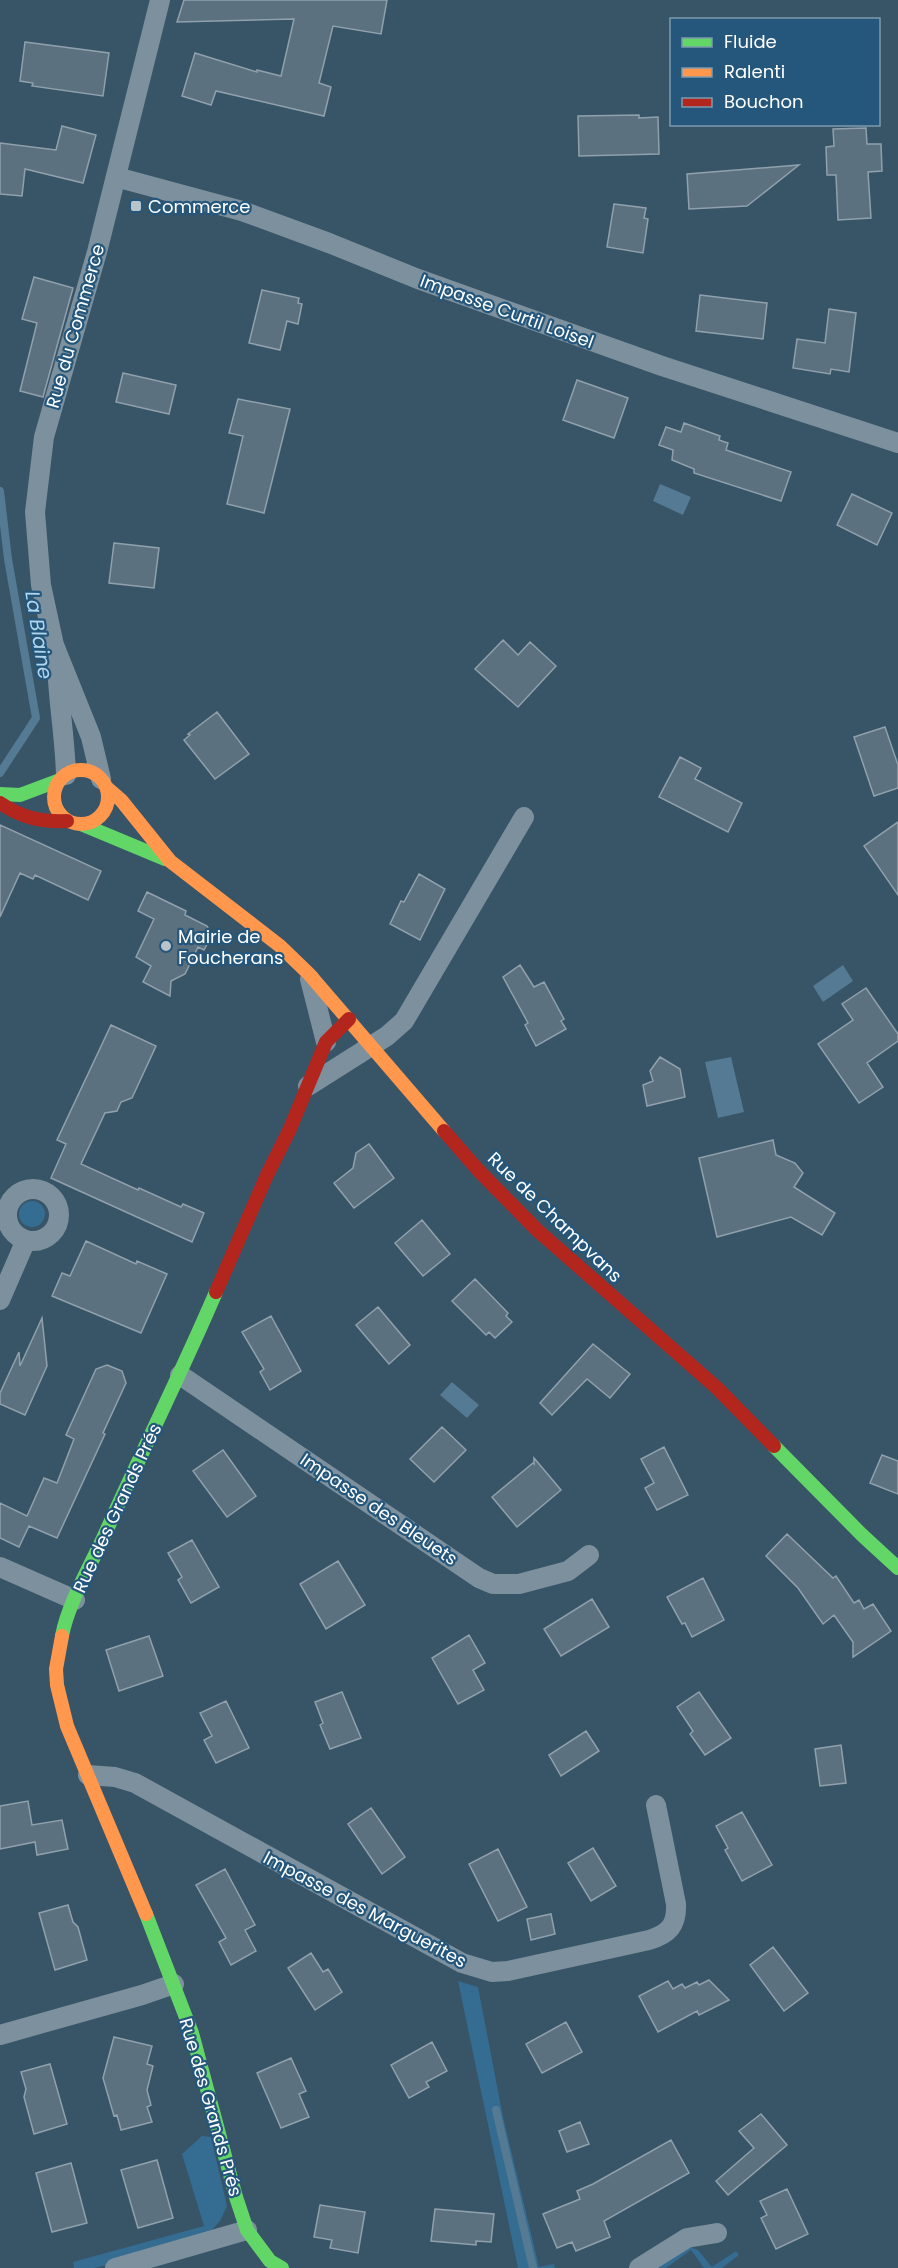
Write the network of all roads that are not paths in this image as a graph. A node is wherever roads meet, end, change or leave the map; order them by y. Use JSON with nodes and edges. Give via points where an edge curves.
{"nodes":[{"id":1,"x":160,"y":0,"type":"edge"},
{"id":2,"x":116,"y":177,"type":"junction"},
{"id":3,"x":898,"y":443,"type":"edge"},
{"id":4,"x":57,"y":656,"type":"junction"},
{"id":5,"x":63,"y":778,"type":"junction"},
{"id":6,"x":104,"y":783,"type":"junction"},
{"id":7,"x":0,"y":794,"type":"edge"},
{"id":8,"x":0,"y":803,"type":"edge"},
{"id":9,"x":524,"y":817,"type":"dead end"},
{"id":10,"x":74,"y":822,"type":"junction"},
{"id":11,"x":170,"y":861,"type":"junction"},
{"id":12,"x":309,"y":974,"type":"junction"},
{"id":13,"x":349,"y":1019,"type":"junction"},
{"id":14,"x":326,"y":1042,"type":"junction"},
{"id":15,"x":370,"y":1047,"type":"junction"},
{"id":16,"x":308,"y":1086,"type":"junction"},
{"id":17,"x":4,"y":1222,"type":"edge"},
{"id":18,"x":26,"y":1240,"type":"junction"},
{"id":19,"x":0,"y":1300,"type":"edge"},
{"id":20,"x":180,"y":1375,"type":"junction"},
{"id":21,"x":589,"y":1555,"type":"dead end"},
{"id":22,"x":0,"y":1567,"type":"edge"},
{"id":23,"x":898,"y":1568,"type":"edge"},
{"id":24,"x":75,"y":1600,"type":"junction"},
{"id":25,"x":88,"y":1775,"type":"junction"},
{"id":26,"x":656,"y":1805,"type":"dead end"},
{"id":27,"x":174,"y":1984,"type":"junction"},
{"id":28,"x":0,"y":2035,"type":"edge"},
{"id":29,"x":247,"y":2230,"type":"junction"},
{"id":30,"x":717,"y":2232,"type":"dead end"},
{"id":31,"x":276,"y":2264,"type":"edge"},
{"id":32,"x":115,"y":2268,"type":"edge"},
{"id":33,"x":639,"y":2268,"type":"edge"}],
"edges":[{"from":1,"to":2,"type":"street","name":"Rue du Commerce"},
{"from":2,"to":3,"type":"street","name":"Impasse Curtil Loisel","via":[[243,211],[662,366]]},
{"from":2,"to":4,"type":"street","name":"Rue du Commerce","via":[[42,448],[35,512],[36,549]]},
{"from":4,"to":5,"type":"street","name":"Rue du Commerce"},
{"from":4,"to":6,"type":"street","name":"Rue du Commerce","via":[[74,691]]},
{"from":5,"to":6,"type":"street","via":[[84,770]]},
{"from":5,"to":7,"type":"street","via":[[20,795]]},
{"from":5,"to":10,"type":"street","via":[[54,792],[55,805]]},
{"from":6,"to":10,"type":"street","via":[[108,800],[104,812],[94,821]]},
{"from":6,"to":11,"type":"street","name":"Rue de Champvans"},
{"from":8,"to":10,"type":"street","via":[[28,819]]},
{"from":9,"to":15,"type":"street","via":[[404,1021]]},
{"from":10,"to":11,"type":"street","name":"Rue de Champvans"},
{"from":11,"to":12,"type":"street","name":"Rue de Champvans","via":[[280,946]]},
{"from":12,"to":13,"type":"street","name":"Rue de Champvans"},
{"from":12,"to":14,"type":"street"},
{"from":13,"to":14,"type":"street","name":"Rue des Grands Prés"},
{"from":13,"to":15,"type":"street","name":"Rue de Champvans"},
{"from":14,"to":16,"type":"street","name":"Rue des Grands Prés"},
{"from":15,"to":16,"type":"street"},
{"from":15,"to":23,"type":"street","name":"Rue de Champvans","via":[[479,1172],[537,1230],[717,1388]]},
{"from":16,"to":20,"type":"street","name":"Rue des Grands Prés"},
{"from":17,"to":18,"type":"street"},
{"from":17,"to":18,"type":"street","via":[[10,1201],[23,1191],[39,1190],[52,1198],[59,1215],[53,1232],[38,1241]]},
{"from":18,"to":19,"type":"street"},
{"from":20,"to":21,"type":"street","name":"Impasse des Bleuets","via":[[479,1578],[493,1584],[519,1584],[568,1571]]},
{"from":20,"to":24,"type":"street","name":"Rue des Grands Prés"},
{"from":22,"to":24,"type":"street"},
{"from":24,"to":25,"type":"street","name":"Rue des Grands Prés","via":[[58,1651],[57,1685],[61,1708]]},
{"from":25,"to":26,"type":"street","name":"Impasse des Marguerites","via":[[135,1783],[462,1963],[492,1972],[650,1940],[672,1928],[676,1904]]},
{"from":25,"to":27,"type":"street","name":"Rue des Grands Prés"},
{"from":27,"to":28,"type":"street"},
{"from":27,"to":29,"type":"street","name":"Rue des Grands Prés","via":[[192,2033]]},
{"from":29,"to":31,"type":"street","name":"Rue des Grands Prés"},
{"from":29,"to":32,"type":"street"},
{"from":30,"to":33,"type":"street","via":[[687,2238]]}]}
